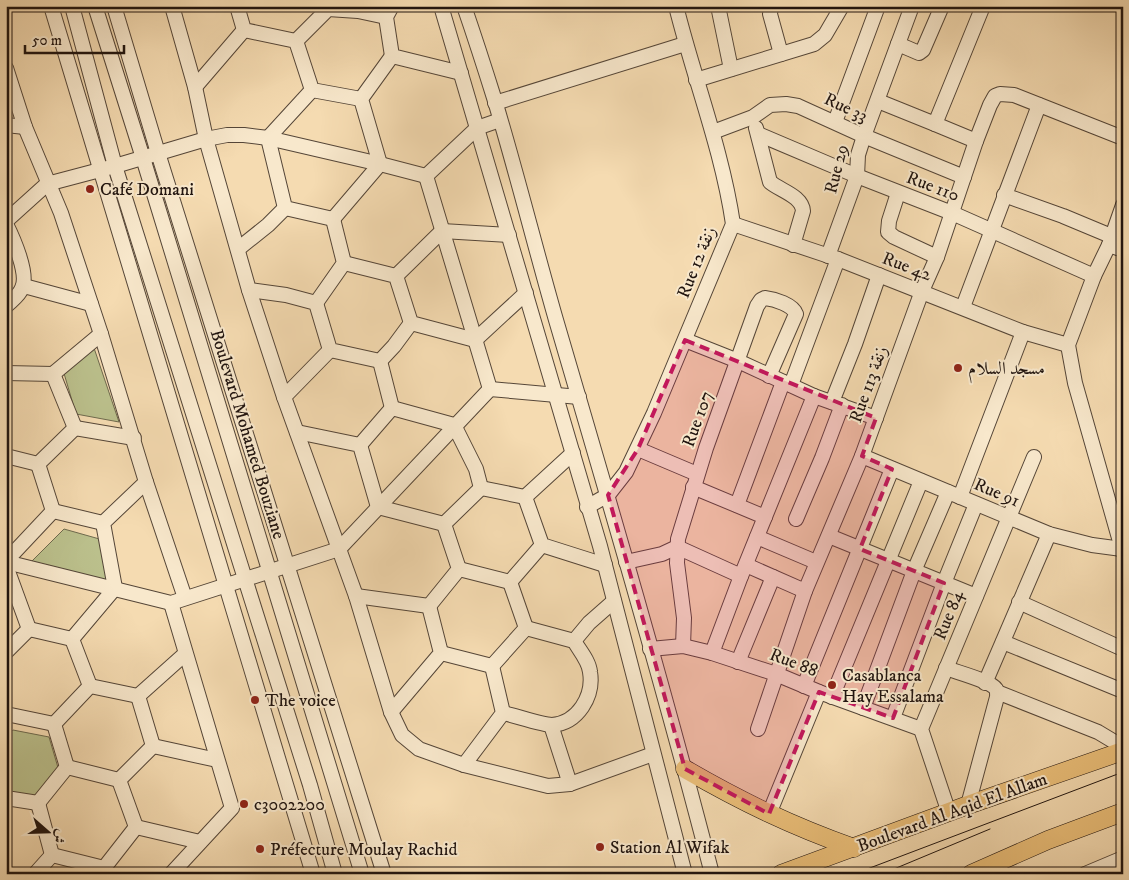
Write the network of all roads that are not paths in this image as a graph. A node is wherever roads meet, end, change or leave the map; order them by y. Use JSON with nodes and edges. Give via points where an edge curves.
{"nodes":[{"id":1,"x":51,"y":6,"type":"edge"},
{"id":2,"x":72,"y":6,"type":"edge"},
{"id":3,"x":95,"y":6,"type":"edge"},
{"id":4,"x":114,"y":6,"type":"edge"},
{"id":5,"x":172,"y":6,"type":"edge"},
{"id":6,"x":238,"y":6,"type":"edge"},
{"id":7,"x":441,"y":6,"type":"edge"},
{"id":8,"x":464,"y":6,"type":"edge"},
{"id":9,"x":676,"y":6,"type":"edge"},
{"id":10,"x":718,"y":6,"type":"edge"},
{"id":11,"x":771,"y":6,"type":"edge"},
{"id":12,"x":842,"y":6,"type":"edge"},
{"id":13,"x":878,"y":6,"type":"edge"},
{"id":14,"x":912,"y":6,"type":"edge"},
{"id":15,"x":942,"y":6,"type":"edge"},
{"id":16,"x":983,"y":6,"type":"edge"},
{"id":17,"x":328,"y":8,"type":"edge"},
{"id":18,"x":389,"y":12,"type":"edge"},
{"id":19,"x":244,"y":30,"type":"junction"},
{"id":20,"x":296,"y":41,"type":"junction"},
{"id":21,"x":685,"y":44,"type":"junction"},
{"id":22,"x":898,"y":44,"type":"junction"},
{"id":23,"x":781,"y":54,"type":"junction"},
{"id":24,"x":392,"y":56,"type":"junction"},
{"id":25,"x":6,"y":68,"type":"edge"},
{"id":26,"x":731,"y":69,"type":"junction"},
{"id":27,"x":461,"y":73,"type":"junction"},
{"id":28,"x":696,"y":80,"type":"junction"},
{"id":29,"x":195,"y":87,"type":"junction"},
{"id":30,"x":312,"y":90,"type":"junction"},
{"id":31,"x":361,"y":99,"type":"junction"},
{"id":32,"x":878,"y":101,"type":"junction"},
{"id":33,"x":495,"y":102,"type":"junction"},
{"id":34,"x":1039,"y":105,"type":"junction"},
{"id":35,"x":753,"y":117,"type":"junction"},
{"id":36,"x":500,"y":120,"type":"junction"},
{"id":37,"x":835,"y":122,"type":"junction"},
{"id":38,"x":935,"y":124,"type":"junction"},
{"id":39,"x":6,"y":125,"type":"edge"},
{"id":40,"x":26,"y":127,"type":"junction"},
{"id":41,"x":477,"y":128,"type":"junction"},
{"id":42,"x":713,"y":132,"type":"junction"},
{"id":43,"x":758,"y":134,"type":"junction"},
{"id":44,"x":864,"y":136,"type":"junction"},
{"id":45,"x":268,"y":138,"type":"junction"},
{"id":46,"x":1123,"y":138,"type":"edge"},
{"id":47,"x":206,"y":139,"type":"junction"},
{"id":48,"x":976,"y":141,"type":"junction"},
{"id":49,"x":158,"y":153,"type":"junction"},
{"id":50,"x":143,"y":158,"type":"junction"},
{"id":51,"x":380,"y":164,"type":"junction"},
{"id":52,"x":115,"y":166,"type":"junction"},
{"id":53,"x":100,"y":170,"type":"junction"},
{"id":54,"x":426,"y":176,"type":"junction"},
{"id":55,"x":857,"y":176,"type":"junction"},
{"id":56,"x":964,"y":178,"type":"junction"},
{"id":57,"x":47,"y":184,"type":"junction"},
{"id":58,"x":898,"y":193,"type":"junction"},
{"id":59,"x":1004,"y":195,"type":"junction"},
{"id":60,"x":1123,"y":206,"type":"edge"},
{"id":61,"x":286,"y":208,"type":"junction"},
{"id":62,"x":952,"y":213,"type":"junction"},
{"id":63,"x":333,"y":219,"type":"junction"},
{"id":64,"x":6,"y":221,"type":"edge"},
{"id":65,"x":6,"y":224,"type":"edge"},
{"id":66,"x":733,"y":224,"type":"junction"},
{"id":67,"x":992,"y":230,"type":"junction"},
{"id":68,"x":442,"y":231,"type":"junction"},
{"id":69,"x":509,"y":235,"type":"junction"},
{"id":70,"x":1110,"y":241,"type":"junction"},
{"id":71,"x":793,"y":245,"type":"junction"},
{"id":72,"x":238,"y":249,"type":"junction"},
{"id":73,"x":1123,"y":250,"type":"edge"},
{"id":74,"x":833,"y":257,"type":"junction"},
{"id":75,"x":937,"y":257,"type":"junction"},
{"id":76,"x":344,"y":263,"type":"junction"},
{"id":77,"x":878,"y":275,"type":"junction"},
{"id":78,"x":396,"y":276,"type":"junction"},
{"id":79,"x":1094,"y":276,"type":"junction"},
{"id":80,"x":24,"y":286,"type":"junction"},
{"id":81,"x":249,"y":290,"type":"junction"},
{"id":82,"x":922,"y":292,"type":"junction"},
{"id":83,"x":526,"y":293,"type":"junction"},
{"id":84,"x":316,"y":303,"type":"junction"},
{"id":85,"x":91,"y":304,"type":"junction"},
{"id":86,"x":6,"y":306,"type":"edge"},
{"id":87,"x":963,"y":308,"type":"junction"},
{"id":88,"x":411,"y":323,"type":"junction"},
{"id":89,"x":1023,"y":332,"type":"junction"},
{"id":90,"x":101,"y":334,"type":"junction"},
{"id":91,"x":475,"y":340,"type":"junction"},
{"id":92,"x":684,"y":340,"type":"junction"},
{"id":93,"x":783,"y":344,"type":"junction"},
{"id":94,"x":1068,"y":345,"type":"junction"},
{"id":95,"x":330,"y":350,"type":"junction"},
{"id":96,"x":803,"y":352,"type":"junction"},
{"id":97,"x":380,"y":361,"type":"junction"},
{"id":98,"x":738,"y":361,"type":"junction"},
{"id":99,"x":6,"y":373,"type":"edge"},
{"id":100,"x":53,"y":374,"type":"junction"},
{"id":101,"x":769,"y":376,"type":"junction"},
{"id":102,"x":787,"y":384,"type":"junction"},
{"id":103,"x":490,"y":389,"type":"junction"},
{"id":104,"x":556,"y":395,"type":"junction"},
{"id":105,"x":814,"y":396,"type":"junction"},
{"id":106,"x":284,"y":397,"type":"junction"},
{"id":107,"x":579,"y":397,"type":"junction"},
{"id":108,"x":837,"y":403,"type":"junction"},
{"id":109,"x":392,"y":408,"type":"junction"},
{"id":110,"x":876,"y":418,"type":"junction"},
{"id":111,"x":454,"y":425,"type":"junction"},
{"id":112,"x":75,"y":428,"type":"junction"},
{"id":113,"x":297,"y":432,"type":"junction"},
{"id":114,"x":134,"y":438,"type":"junction"},
{"id":115,"x":360,"y":445,"type":"junction"},
{"id":116,"x":638,"y":449,"type":"junction"},
{"id":117,"x":573,"y":453,"type":"junction"},
{"id":118,"x":6,"y":456,"type":"edge"},
{"id":119,"x":862,"y":456,"type":"junction"},
{"id":120,"x":1034,"y":457,"type":"dead end"},
{"id":121,"x":38,"y":464,"type":"junction"},
{"id":122,"x":892,"y":469,"type":"junction"},
{"id":123,"x":695,"y":481,"type":"junction"},
{"id":124,"x":921,"y":481,"type":"junction"},
{"id":125,"x":146,"y":482,"type":"junction"},
{"id":126,"x":481,"y":488,"type":"junction"},
{"id":127,"x":608,"y":495,"type":"junction"},
{"id":128,"x":954,"y":495,"type":"junction"},
{"id":129,"x":525,"y":497,"type":"junction"},
{"id":130,"x":976,"y":504,"type":"junction"},
{"id":131,"x":737,"y":505,"type":"junction"},
{"id":132,"x":1116,"y":505,"type":"edge"},
{"id":133,"x":587,"y":507,"type":"junction"},
{"id":134,"x":378,"y":508,"type":"junction"},
{"id":135,"x":53,"y":511,"type":"junction"},
{"id":136,"x":765,"y":517,"type":"junction"},
{"id":137,"x":796,"y":518,"type":"dead end"},
{"id":138,"x":1008,"y":518,"type":"junction"},
{"id":139,"x":103,"y":523,"type":"junction"},
{"id":140,"x":444,"y":524,"type":"junction"},
{"id":141,"x":1049,"y":534,"type":"junction"},
{"id":142,"x":829,"y":536,"type":"junction"},
{"id":143,"x":757,"y":537,"type":"junction"},
{"id":144,"x":542,"y":545,"type":"junction"},
{"id":145,"x":677,"y":547,"type":"junction"},
{"id":146,"x":339,"y":549,"type":"junction"},
{"id":147,"x":860,"y":549,"type":"junction"},
{"id":148,"x":1122,"y":550,"type":"edge"},
{"id":149,"x":888,"y":560,"type":"junction"},
{"id":150,"x":626,"y":562,"type":"junction"},
{"id":151,"x":816,"y":562,"type":"junction"},
{"id":152,"x":6,"y":563,"type":"edge"},
{"id":153,"x":288,"y":564,"type":"junction"},
{"id":154,"x":605,"y":565,"type":"junction"},
{"id":155,"x":458,"y":569,"type":"junction"},
{"id":156,"x":270,"y":570,"type":"junction"},
{"id":157,"x":914,"y":570,"type":"junction"},
{"id":158,"x":743,"y":571,"type":"junction"},
{"id":159,"x":773,"y":577,"type":"junction"},
{"id":160,"x":245,"y":578,"type":"junction"},
{"id":161,"x":510,"y":582,"type":"junction"},
{"id":162,"x":944,"y":583,"type":"junction"},
{"id":163,"x":226,"y":584,"type":"junction"},
{"id":164,"x":115,"y":588,"type":"junction"},
{"id":165,"x":805,"y":591,"type":"junction"},
{"id":166,"x":356,"y":596,"type":"junction"},
{"id":167,"x":976,"y":596,"type":"junction"},
{"id":168,"x":185,"y":598,"type":"junction"},
{"id":169,"x":614,"y":601,"type":"junction"},
{"id":170,"x":1019,"y":602,"type":"junction"},
{"id":171,"x":170,"y":603,"type":"junction"},
{"id":172,"x":428,"y":606,"type":"junction"},
{"id":173,"x":526,"y":628,"type":"junction"},
{"id":174,"x":29,"y":629,"type":"junction"},
{"id":175,"x":72,"y":640,"type":"junction"},
{"id":176,"x":574,"y":641,"type":"junction"},
{"id":177,"x":1003,"y":642,"type":"junction"},
{"id":178,"x":683,"y":646,"type":"junction"},
{"id":179,"x":650,"y":649,"type":"junction"},
{"id":180,"x":1123,"y":649,"type":"edge"},
{"id":181,"x":6,"y":652,"type":"edge"},
{"id":182,"x":441,"y":653,"type":"junction"},
{"id":183,"x":712,"y":653,"type":"junction"},
{"id":184,"x":185,"y":654,"type":"junction"},
{"id":185,"x":738,"y":662,"type":"junction"},
{"id":186,"x":492,"y":666,"type":"junction"},
{"id":187,"x":946,"y":668,"type":"junction"},
{"id":188,"x":776,"y":674,"type":"junction"},
{"id":189,"x":985,"y":683,"type":"junction"},
{"id":190,"x":90,"y":686,"type":"junction"},
{"id":191,"x":804,"y":686,"type":"junction"},
{"id":192,"x":1123,"y":691,"type":"edge"},
{"id":193,"x":819,"y":692,"type":"junction"},
{"id":194,"x":997,"y":695,"type":"junction"},
{"id":195,"x":138,"y":696,"type":"junction"},
{"id":196,"x":832,"y":697,"type":"junction"},
{"id":197,"x":864,"y":708,"type":"junction"},
{"id":198,"x":391,"y":712,"type":"junction"},
{"id":199,"x":503,"y":713,"type":"junction"},
{"id":200,"x":6,"y":714,"type":"edge"},
{"id":201,"x":893,"y":718,"type":"junction"},
{"id":202,"x":54,"y":724,"type":"junction"},
{"id":203,"x":551,"y":725,"type":"junction"},
{"id":204,"x":758,"y":729,"type":"dead end"},
{"id":205,"x":921,"y":729,"type":"junction"},
{"id":206,"x":153,"y":746,"type":"junction"},
{"id":207,"x":1123,"y":747,"type":"edge"},
{"id":208,"x":1123,"y":751,"type":"edge"},
{"id":209,"x":653,"y":754,"type":"junction"},
{"id":210,"x":217,"y":760,"type":"junction"},
{"id":211,"x":464,"y":765,"type":"junction"},
{"id":212,"x":67,"y":767,"type":"junction"},
{"id":213,"x":685,"y":769,"type":"junction"},
{"id":214,"x":119,"y":780,"type":"junction"},
{"id":215,"x":570,"y":784,"type":"junction"},
{"id":216,"x":6,"y":798,"type":"edge"},
{"id":217,"x":38,"y":803,"type":"junction"},
{"id":218,"x":968,"y":805,"type":"junction"},
{"id":219,"x":1123,"y":812,"type":"edge"},
{"id":220,"x":949,"y":813,"type":"junction"},
{"id":221,"x":769,"y":814,"type":"junction"},
{"id":222,"x":136,"y":827,"type":"junction"},
{"id":223,"x":200,"y":842,"type":"junction"},
{"id":224,"x":854,"y":848,"type":"junction"},
{"id":225,"x":52,"y":855,"type":"junction"},
{"id":226,"x":1123,"y":858,"type":"edge"},
{"id":227,"x":105,"y":871,"type":"edge"},
{"id":228,"x":35,"y":874,"type":"edge"},
{"id":229,"x":171,"y":874,"type":"edge"},
{"id":230,"x":313,"y":874,"type":"edge"},
{"id":231,"x":335,"y":874,"type":"edge"},
{"id":232,"x":362,"y":874,"type":"edge"},
{"id":233,"x":384,"y":874,"type":"edge"},
{"id":234,"x":685,"y":874,"type":"edge"},
{"id":235,"x":712,"y":874,"type":"edge"},
{"id":236,"x":781,"y":874,"type":"edge"},
{"id":237,"x":971,"y":874,"type":"edge"},
{"id":238,"x":1085,"y":874,"type":"edge"}],
"edges":[{"from":1,"to":53,"type":"street"},
{"from":2,"to":52,"type":"street"},
{"from":3,"to":50,"type":"street","name":"Boulevard Mohamed Bouziane"},
{"from":4,"to":49,"type":"street"},
{"from":5,"to":29,"type":"street"},
{"from":6,"to":19,"type":"street"},
{"from":7,"to":27,"type":"street"},
{"from":8,"to":33,"type":"street"},
{"from":9,"to":21,"type":"street","name":"Rue 12 زنقة"},
{"from":10,"to":26,"type":"street"},
{"from":11,"to":23,"type":"street","via":[[770,14]]},
{"from":12,"to":23,"type":"street","via":[[820,40]]},
{"from":13,"to":37,"type":"street"},
{"from":14,"to":22,"type":"street","name":"Rue 29"},
{"from":15,"to":22,"type":"street","via":[[923,50],[919,53]]},
{"from":16,"to":38,"type":"street"},
{"from":17,"to":18,"type":"street"},
{"from":17,"to":20,"type":"street"},
{"from":18,"to":24,"type":"street"},
{"from":19,"to":20,"type":"street"},
{"from":19,"to":29,"type":"street"},
{"from":20,"to":30,"type":"street"},
{"from":21,"to":28,"type":"street","name":"Rue 12 زنقة"},
{"from":21,"to":33,"type":"street"},
{"from":22,"to":32,"type":"street","name":"Rue 29"},
{"from":23,"to":26,"type":"street"},
{"from":24,"to":27,"type":"street"},
{"from":24,"to":31,"type":"street"},
{"from":25,"to":40,"type":"street"},
{"from":26,"to":28,"type":"street"},
{"from":27,"to":41,"type":"street"},
{"from":28,"to":42,"type":"street","name":"Rue 12 زنقة"},
{"from":29,"to":47,"type":"street"},
{"from":30,"to":31,"type":"street"},
{"from":30,"to":45,"type":"street"},
{"from":31,"to":51,"type":"street"},
{"from":32,"to":38,"type":"street"},
{"from":32,"to":44,"type":"street","name":"Rue 29"},
{"from":33,"to":36,"type":"street"},
{"from":34,"to":46,"type":"street"},
{"from":34,"to":48,"type":"street","name":"Rue 113 زنقة","via":[[1014,95],[994,96]]},
{"from":34,"to":59,"type":"street"},
{"from":35,"to":37,"type":"street","name":"Rue 33","via":[[770,105],[786,104]]},
{"from":35,"to":42,"type":"street","name":"Rue 33"},
{"from":35,"to":43,"type":"street"},
{"from":36,"to":41,"type":"street"},
{"from":36,"to":107,"type":"street"},
{"from":37,"to":44,"type":"street","name":"Rue 33"},
{"from":38,"to":48,"type":"street"},
{"from":39,"to":40,"type":"street"},
{"from":40,"to":57,"type":"street"},
{"from":41,"to":54,"type":"street"},
{"from":41,"to":69,"type":"street"},
{"from":42,"to":66,"type":"street","name":"Rue 12 زنقة"},
{"from":43,"to":55,"type":"street","name":"Rue 110"},
{"from":43,"to":71,"type":"street","via":[[770,182],[803,206]]},
{"from":44,"to":55,"type":"street","name":"Rue 29","via":[[858,155]]},
{"from":44,"to":56,"type":"street","name":"Rue 33"},
{"from":45,"to":47,"type":"street","via":[[244,135]]},
{"from":45,"to":51,"type":"street"},
{"from":45,"to":61,"type":"street"},
{"from":47,"to":49,"type":"street"},
{"from":47,"to":72,"type":"street"},
{"from":48,"to":56,"type":"street","name":"Rue 113 زنقة"},
{"from":49,"to":50,"type":"street"},
{"from":49,"to":153,"type":"street"},
{"from":50,"to":52,"type":"street"},
{"from":50,"to":156,"type":"street","name":"Boulevard Mohamed Bouziane"},
{"from":51,"to":54,"type":"street"},
{"from":51,"to":63,"type":"street"},
{"from":52,"to":53,"type":"street"},
{"from":52,"to":160,"type":"street"},
{"from":53,"to":57,"type":"street"},
{"from":53,"to":163,"type":"street"},
{"from":54,"to":68,"type":"street"},
{"from":55,"to":58,"type":"street","name":"Rue 110"},
{"from":55,"to":74,"type":"street","name":"Rue 29"},
{"from":56,"to":62,"type":"street","name":"Rue 113 زنقة"},
{"from":57,"to":64,"type":"street"},
{"from":57,"to":85,"type":"street","via":[[61,213]]},
{"from":58,"to":62,"type":"street","name":"Rue 110"},
{"from":58,"to":75,"type":"street","via":[[888,232]]},
{"from":59,"to":67,"type":"street"},
{"from":59,"to":70,"type":"street"},
{"from":60,"to":70,"type":"street"},
{"from":61,"to":63,"type":"street"},
{"from":61,"to":72,"type":"street"},
{"from":62,"to":67,"type":"street","name":"Rue 110"},
{"from":62,"to":75,"type":"street","name":"Rue 113 زنقة"},
{"from":63,"to":76,"type":"street"},
{"from":65,"to":80,"type":"street","via":[[23,272]]},
{"from":66,"to":71,"type":"street","name":"Rue 42"},
{"from":66,"to":92,"type":"street","name":"Rue 12 زنقة"},
{"from":67,"to":79,"type":"street","name":"Rue 110"},
{"from":67,"to":87,"type":"street"},
{"from":68,"to":69,"type":"street"},
{"from":68,"to":78,"type":"street"},
{"from":68,"to":91,"type":"street"},
{"from":69,"to":83,"type":"street"},
{"from":70,"to":73,"type":"street"},
{"from":70,"to":79,"type":"street"},
{"from":71,"to":74,"type":"street","name":"Rue 42"},
{"from":72,"to":81,"type":"street"},
{"from":74,"to":77,"type":"street","name":"Rue 42"},
{"from":74,"to":96,"type":"street","name":"Rue 29"},
{"from":75,"to":82,"type":"street","name":"Rue 113 زنقة"},
{"from":76,"to":78,"type":"street"},
{"from":76,"to":84,"type":"street"},
{"from":77,"to":82,"type":"street","name":"Rue 42"},
{"from":77,"to":108,"type":"street"},
{"from":78,"to":88,"type":"street"},
{"from":79,"to":94,"type":"street"},
{"from":80,"to":85,"type":"street"},
{"from":80,"to":86,"type":"street"},
{"from":81,"to":84,"type":"street"},
{"from":81,"to":106,"type":"street"},
{"from":82,"to":87,"type":"street","name":"Rue 42"},
{"from":82,"to":110,"type":"street","name":"Rue 113 زنقة"},
{"from":83,"to":91,"type":"street"},
{"from":83,"to":104,"type":"street"},
{"from":84,"to":95,"type":"street"},
{"from":85,"to":90,"type":"street"},
{"from":87,"to":89,"type":"street","name":"Rue 42"},
{"from":88,"to":91,"type":"street"},
{"from":88,"to":97,"type":"street"},
{"from":89,"to":94,"type":"street","name":"Rue 42"},
{"from":89,"to":128,"type":"street"},
{"from":90,"to":100,"type":"street"},
{"from":90,"to":114,"type":"street"},
{"from":91,"to":103,"type":"street"},
{"from":92,"to":98,"type":"street"},
{"from":92,"to":116,"type":"street","name":"Rue 12 زنقة"},
{"from":93,"to":96,"type":"street"},
{"from":93,"to":98,"type":"street","name":"Rue 107","via":[[796,314],[794,309],[768,298],[761,300]]},
{"from":93,"to":101,"type":"street"},
{"from":94,"to":132,"type":"street","via":[[1075,383]]},
{"from":95,"to":97,"type":"street"},
{"from":95,"to":106,"type":"street"},
{"from":96,"to":102,"type":"street","name":"Rue 29"},
{"from":97,"to":109,"type":"street"},
{"from":98,"to":101,"type":"street"},
{"from":98,"to":123,"type":"street","name":"Rue 107"},
{"from":99,"to":100,"type":"street"},
{"from":100,"to":112,"type":"street"},
{"from":101,"to":102,"type":"street"},
{"from":102,"to":105,"type":"street"},
{"from":102,"to":131,"type":"street","name":"Rue 29"},
{"from":103,"to":104,"type":"street"},
{"from":103,"to":111,"type":"street"},
{"from":104,"to":107,"type":"street"},
{"from":104,"to":117,"type":"street"},
{"from":105,"to":108,"type":"street"},
{"from":105,"to":136,"type":"street"},
{"from":106,"to":113,"type":"street"},
{"from":107,"to":127,"type":"street"},
{"from":108,"to":110,"type":"street"},
{"from":108,"to":137,"type":"street"},
{"from":109,"to":111,"type":"street"},
{"from":109,"to":115,"type":"street"},
{"from":110,"to":119,"type":"street","name":"Rue 113 زنقة"},
{"from":111,"to":126,"type":"street","via":[[476,469]]},
{"from":111,"to":134,"type":"street"},
{"from":112,"to":114,"type":"street"},
{"from":112,"to":121,"type":"street"},
{"from":113,"to":115,"type":"street"},
{"from":113,"to":146,"type":"street"},
{"from":114,"to":125,"type":"street"},
{"from":115,"to":134,"type":"street"},
{"from":116,"to":123,"type":"street"},
{"from":116,"to":127,"type":"street","name":"Rue 12 زنقة","via":[[626,472]]},
{"from":117,"to":129,"type":"street"},
{"from":117,"to":133,"type":"street"},
{"from":118,"to":121,"type":"street"},
{"from":119,"to":122,"type":"street","name":"Rue 91"},
{"from":119,"to":142,"type":"street","name":"Rue 113 زنقة"},
{"from":120,"to":138,"type":"street","name":"Rue 84"},
{"from":121,"to":135,"type":"street"},
{"from":122,"to":124,"type":"street","name":"Rue 91"},
{"from":122,"to":147,"type":"street"},
{"from":123,"to":131,"type":"street"},
{"from":123,"to":145,"type":"street","name":"Rue 107"},
{"from":124,"to":128,"type":"street","name":"Rue 91"},
{"from":124,"to":149,"type":"street"},
{"from":125,"to":139,"type":"street"},
{"from":125,"to":168,"type":"street"},
{"from":126,"to":129,"type":"street"},
{"from":126,"to":140,"type":"street"},
{"from":127,"to":133,"type":"street","name":"Rue 12 زنقة"},
{"from":127,"to":150,"type":"street"},
{"from":128,"to":130,"type":"street","name":"Rue 91"},
{"from":128,"to":157,"type":"street"},
{"from":129,"to":144,"type":"street"},
{"from":130,"to":138,"type":"street","name":"Rue 91"},
{"from":130,"to":162,"type":"street"},
{"from":131,"to":136,"type":"street"},
{"from":132,"to":148,"type":"street"},
{"from":133,"to":154,"type":"street"},
{"from":134,"to":140,"type":"street"},
{"from":134,"to":146,"type":"street"},
{"from":135,"to":139,"type":"street"},
{"from":135,"to":152,"type":"street"},
{"from":136,"to":143,"type":"street"},
{"from":138,"to":141,"type":"street","name":"Rue 91"},
{"from":138,"to":167,"type":"street","name":"Rue 84"},
{"from":139,"to":164,"type":"street"},
{"from":140,"to":155,"type":"street"},
{"from":141,"to":148,"type":"street","name":"Rue 91"},
{"from":141,"to":170,"type":"street"},
{"from":142,"to":147,"type":"street"},
{"from":142,"to":151,"type":"street","name":"Rue 113 زنقة"},
{"from":143,"to":151,"type":"street"},
{"from":143,"to":158,"type":"street"},
{"from":144,"to":154,"type":"street"},
{"from":144,"to":161,"type":"street"},
{"from":145,"to":150,"type":"street"},
{"from":145,"to":158,"type":"street"},
{"from":145,"to":178,"type":"street","name":"Rue 107","via":[[684,618]]},
{"from":146,"to":153,"type":"street"},
{"from":146,"to":166,"type":"street"},
{"from":147,"to":149,"type":"street"},
{"from":147,"to":191,"type":"street"},
{"from":149,"to":157,"type":"street"},
{"from":149,"to":196,"type":"street"},
{"from":150,"to":179,"type":"street"},
{"from":151,"to":165,"type":"street","name":"Rue 113 زنقة"},
{"from":152,"to":164,"type":"street"},
{"from":152,"to":174,"type":"street"},
{"from":153,"to":156,"type":"street"},
{"from":153,"to":233,"type":"street"},
{"from":154,"to":169,"type":"street"},
{"from":155,"to":161,"type":"street"},
{"from":155,"to":172,"type":"street"},
{"from":156,"to":160,"type":"street"},
{"from":156,"to":232,"type":"street","name":"Boulevard Mohamed Bouziane"},
{"from":157,"to":162,"type":"street"},
{"from":157,"to":197,"type":"street"},
{"from":158,"to":159,"type":"street"},
{"from":158,"to":183,"type":"street"},
{"from":159,"to":165,"type":"street"},
{"from":159,"to":185,"type":"street"},
{"from":160,"to":163,"type":"street"},
{"from":160,"to":231,"type":"street"},
{"from":161,"to":173,"type":"street"},
{"from":162,"to":167,"type":"street"},
{"from":162,"to":201,"type":"street"},
{"from":163,"to":168,"type":"street"},
{"from":163,"to":230,"type":"street"},
{"from":164,"to":171,"type":"street"},
{"from":164,"to":175,"type":"street"},
{"from":165,"to":188,"type":"street","name":"Rue 113 زنقة"},
{"from":166,"to":172,"type":"street"},
{"from":166,"to":198,"type":"street"},
{"from":167,"to":187,"type":"street","name":"Rue 84"},
{"from":168,"to":171,"type":"street"},
{"from":169,"to":176,"type":"street"},
{"from":169,"to":209,"type":"street"},
{"from":170,"to":177,"type":"street"},
{"from":170,"to":180,"type":"street"},
{"from":171,"to":184,"type":"street"},
{"from":172,"to":182,"type":"street"},
{"from":173,"to":176,"type":"street"},
{"from":173,"to":186,"type":"street"},
{"from":174,"to":175,"type":"street"},
{"from":174,"to":181,"type":"street"},
{"from":175,"to":190,"type":"street"},
{"from":176,"to":203,"type":"street","via":[[590,670],[589,692],[574,716]]},
{"from":177,"to":189,"type":"street"},
{"from":177,"to":192,"type":"street"},
{"from":178,"to":179,"type":"street","name":"Rue 88"},
{"from":178,"to":183,"type":"street","name":"Rue 88"},
{"from":179,"to":213,"type":"street"},
{"from":182,"to":186,"type":"street"},
{"from":182,"to":198,"type":"street"},
{"from":183,"to":185,"type":"street","name":"Rue 88"},
{"from":184,"to":195,"type":"street"},
{"from":184,"to":210,"type":"street"},
{"from":185,"to":188,"type":"street","name":"Rue 88"},
{"from":186,"to":199,"type":"street"},
{"from":187,"to":189,"type":"street"},
{"from":187,"to":205,"type":"street","name":"Rue 84"},
{"from":188,"to":191,"type":"street","name":"Rue 88"},
{"from":188,"to":204,"type":"street","name":"Rue 113 زنقة"},
{"from":189,"to":194,"type":"street","via":[[995,687]]},
{"from":190,"to":195,"type":"street"},
{"from":190,"to":202,"type":"street"},
{"from":191,"to":193,"type":"street","name":"Rue 88"},
{"from":193,"to":196,"type":"street","name":"Rue 88"},
{"from":193,"to":221,"type":"street"},
{"from":194,"to":207,"type":"street","via":[[1098,732]]},
{"from":194,"to":218,"type":"street"},
{"from":195,"to":206,"type":"street"},
{"from":196,"to":197,"type":"street","name":"Rue 88"},
{"from":197,"to":201,"type":"street","name":"Rue 88"},
{"from":198,"to":211,"type":"street","via":[[402,735],[411,743]]},
{"from":199,"to":203,"type":"street"},
{"from":199,"to":211,"type":"street"},
{"from":200,"to":202,"type":"street"},
{"from":201,"to":205,"type":"street","name":"Rue 88"},
{"from":202,"to":212,"type":"street"},
{"from":203,"to":215,"type":"street"},
{"from":205,"to":220,"type":"street"},
{"from":206,"to":210,"type":"street"},
{"from":206,"to":214,"type":"street"},
{"from":208,"to":218,"type":"main road","name":"Boulevard Al Aqid El Allam"},
{"from":209,"to":215,"type":"street"},
{"from":209,"to":234,"type":"street"},
{"from":210,"to":223,"type":"street","via":[[232,808]]},
{"from":211,"to":215,"type":"street","via":[[548,786]]},
{"from":212,"to":214,"type":"street"},
{"from":212,"to":217,"type":"street"},
{"from":213,"to":221,"type":"main road"},
{"from":213,"to":235,"type":"street"},
{"from":214,"to":222,"type":"street"},
{"from":216,"to":217,"type":"street"},
{"from":217,"to":225,"type":"street"},
{"from":218,"to":220,"type":"main road","name":"Boulevard Al Aqid El Allam"},
{"from":219,"to":237,"type":"main road"},
{"from":220,"to":224,"type":"main road","name":"Boulevard Al Aqid El Allam"},
{"from":221,"to":224,"type":"main road"},
{"from":222,"to":223,"type":"street"},
{"from":222,"to":227,"type":"street"},
{"from":223,"to":229,"type":"street"},
{"from":224,"to":236,"type":"main road","name":"Boulevard Al Aqid El Allam"},
{"from":225,"to":227,"type":"street"},
{"from":225,"to":228,"type":"street"},
{"from":226,"to":238,"type":"street"}]}
